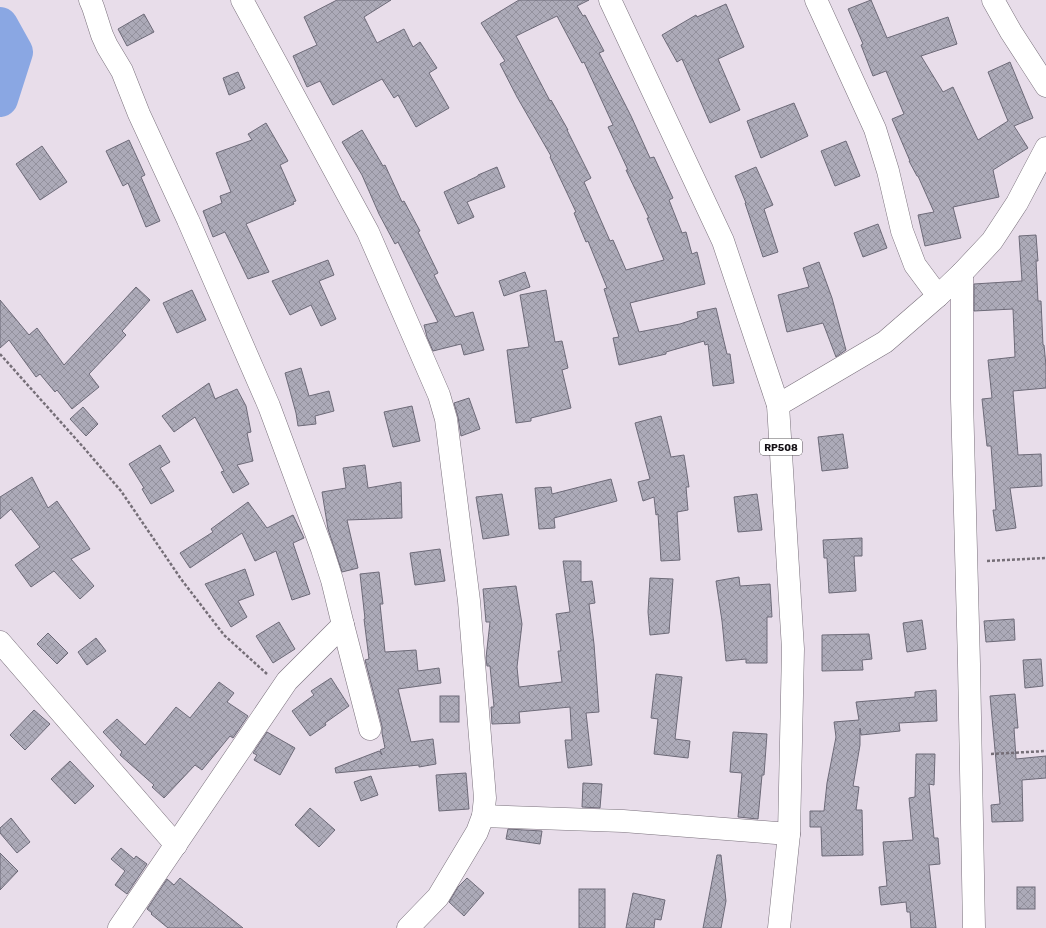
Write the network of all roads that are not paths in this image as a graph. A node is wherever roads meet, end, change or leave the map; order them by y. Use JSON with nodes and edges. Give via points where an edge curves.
{"nodes":[{"id":1,"x":90,"y":0,"type":"edge"},
{"id":2,"x":242,"y":0,"type":"edge"},
{"id":3,"x":610,"y":0,"type":"edge"},
{"id":4,"x":816,"y":0,"type":"edge"},
{"id":5,"x":993,"y":0,"type":"edge"},
{"id":6,"x":1046,"y":86,"type":"edge"},
{"id":7,"x":1046,"y":148,"type":"edge"},
{"id":8,"x":962,"y":273,"type":"junction"},
{"id":9,"x":938,"y":296,"type":"junction"},
{"id":10,"x":778,"y":405,"type":"junction"},
{"id":11,"x":343,"y":625,"type":"junction"},
{"id":12,"x":0,"y":642,"type":"edge"},
{"id":13,"x":370,"y":729,"type":"dead end"},
{"id":14,"x":483,"y":816,"type":"junction"},
{"id":15,"x":788,"y":834,"type":"junction"},
{"id":16,"x":176,"y":844,"type":"junction"},
{"id":17,"x":119,"y":928,"type":"edge"},
{"id":18,"x":408,"y":928,"type":"edge"},
{"id":19,"x":779,"y":928,"type":"edge"},
{"id":20,"x":974,"y":928,"type":"edge"}],
"edges":[{"from":1,"to":11,"type":"street","via":[[102,35],[122,71],[269,406],[322,549]]},
{"from":2,"to":14,"type":"street","via":[[368,232],[439,395],[446,419],[469,601],[485,798]]},
{"from":3,"to":10,"type":"street","number":"RP508","via":[[723,241]]},
{"from":4,"to":9,"type":"street","via":[[875,129],[902,232],[915,265]]},
{"from":5,"to":6,"type":"street"},
{"from":7,"to":8,"type":"street","via":[[1017,203],[992,241]]},
{"from":8,"to":9,"type":"street"},
{"from":8,"to":20,"type":"street","via":[[962,399]]},
{"from":9,"to":10,"type":"street","via":[[885,342]]},
{"from":10,"to":15,"type":"street","number":"RP508","via":[[793,649]]},
{"from":11,"to":13,"type":"street"},
{"from":11,"to":16,"type":"street","via":[[287,681]]},
{"from":12,"to":16,"type":"street"},
{"from":14,"to":15,"type":"street","via":[[623,821]]},
{"from":14,"to":18,"type":"street","via":[[477,832],[438,897]]},
{"from":15,"to":19,"type":"street","number":"RP508"},
{"from":16,"to":17,"type":"street"}]}
